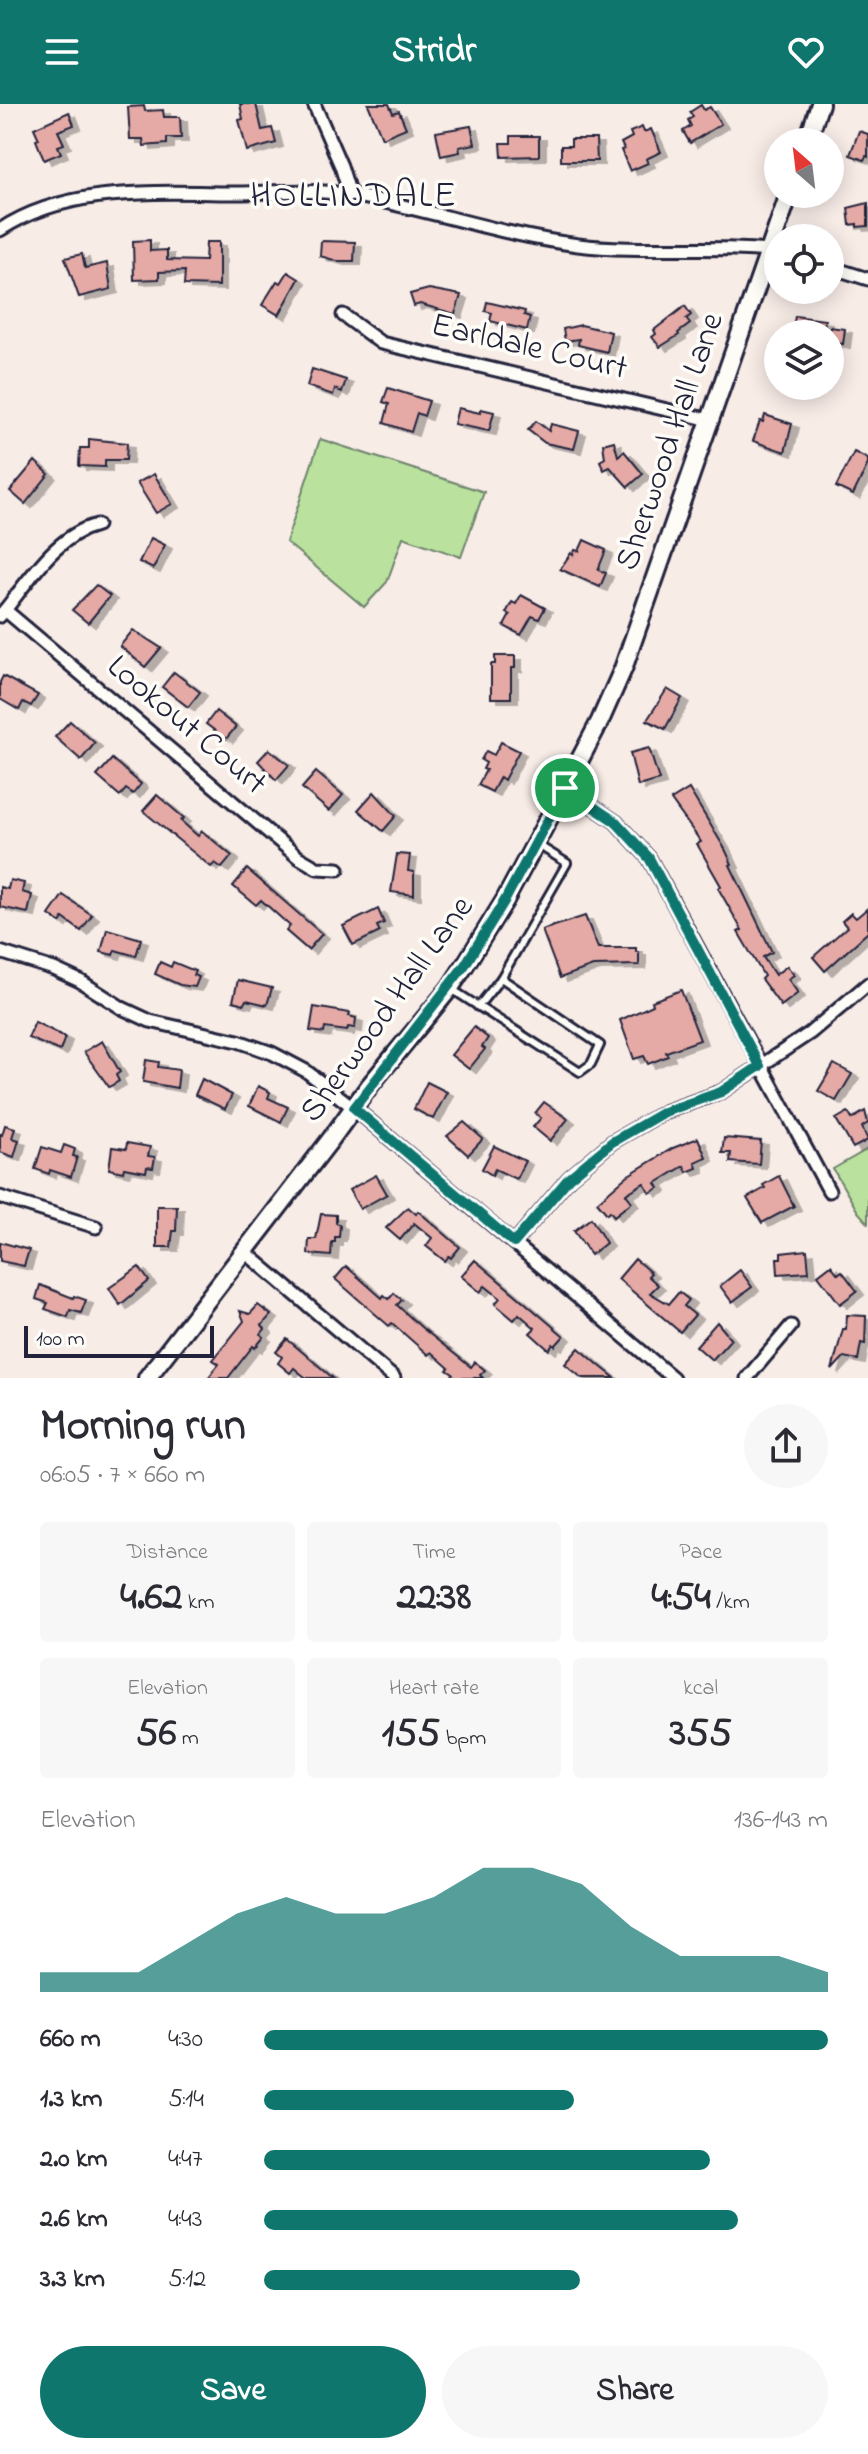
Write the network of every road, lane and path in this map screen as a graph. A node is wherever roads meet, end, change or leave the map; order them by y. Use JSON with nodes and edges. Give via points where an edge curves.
{"nodes":[{"id":1,"x":314,"y":104,"type":"edge"},
{"id":2,"x":820,"y":104,"type":"edge"},
{"id":3,"x":812,"y":128,"type":"edge"},
{"id":4,"x":350,"y":195,"type":"junction"},
{"id":5,"x":0,"y":213,"type":"edge"},
{"id":6,"x":4,"y":227,"type":"edge"},
{"id":7,"x":764,"y":252,"type":"edge"},
{"id":8,"x":844,"y":271,"type":"edge"},
{"id":9,"x":764,"y":276,"type":"edge"},
{"id":10,"x":868,"y":279,"type":"edge"},
{"id":11,"x":343,"y":315,"type":"dead end"},
{"id":12,"x":710,"y":420,"type":"junction"},
{"id":13,"x":97,"y":525,"type":"dead end"},
{"id":14,"x":2,"y":613,"type":"edge"},
{"id":15,"x":565,"y":788,"type":"junction"},
{"id":16,"x":535,"y":844,"type":"junction"},
{"id":17,"x":338,"y":869,"type":"dead end"},
{"id":18,"x":0,"y":952,"type":"edge"},
{"id":19,"x":501,"y":978,"type":"junction"},
{"id":20,"x":868,"y":984,"type":"edge"},
{"id":21,"x":450,"y":988,"type":"junction"},
{"id":22,"x":478,"y":1007,"type":"junction"},
{"id":23,"x":760,"y":1066,"type":"junction"},
{"id":24,"x":354,"y":1108,"type":"junction"},
{"id":25,"x":829,"y":1191,"type":"dead end"},
{"id":26,"x":0,"y":1197,"type":"edge"},
{"id":27,"x":96,"y":1227,"type":"dead end"},
{"id":28,"x":514,"y":1243,"type":"junction"},
{"id":29,"x":244,"y":1251,"type":"junction"},
{"id":30,"x":791,"y":1326,"type":"dead end"},
{"id":31,"x":147,"y":1378,"type":"edge"},
{"id":32,"x":394,"y":1378,"type":"edge"},
{"id":33,"x":673,"y":1378,"type":"edge"},
{"id":34,"x":747,"y":1378,"type":"edge"}],
"edges":[{"from":1,"to":4,"type":"street"},
{"from":2,"to":3,"type":"main road"},
{"from":4,"to":6,"type":"street","via":[[126,194],[57,205]]},
{"from":4,"to":7,"type":"street","via":[[576,245]]},
{"from":5,"to":6,"type":"street"},
{"from":8,"to":10,"type":"street"},
{"from":9,"to":12,"type":"main road","name":"Sherwood Hall Lane"},
{"from":11,"to":12,"type":"street","name":"Earldale Court","via":[[381,343]]},
{"from":12,"to":15,"type":"main road","name":"Sherwood Hall Lane","via":[[623,669]]},
{"from":13,"to":14,"type":"street","via":[[65,540]]},
{"from":14,"to":17,"type":"street","name":"Lookout Court","via":[[298,857],[317,868]]},
{"from":15,"to":16,"type":"main road","name":"Sherwood Hall Lane"},
{"from":15,"to":23,"type":"street","via":[[616,822],[649,858]]},
{"from":16,"to":19,"type":"lane","via":[[567,863]]},
{"from":16,"to":21,"type":"main road","name":"Sherwood Hall Lane"},
{"from":18,"to":24,"type":"street","via":[[54,969],[150,1021],[272,1053]]},
{"from":19,"to":22,"type":"lane"},
{"from":19,"to":22,"type":"lane","via":[[600,1045],[591,1064],[580,1072]]},
{"from":20,"to":23,"type":"street"},
{"from":21,"to":22,"type":"lane"},
{"from":21,"to":24,"type":"main road","name":"Sherwood Hall Lane"},
{"from":23,"to":25,"type":"street"},
{"from":23,"to":28,"type":"street","via":[[721,1092],[664,1112],[612,1142],[569,1178]]},
{"from":24,"to":28,"type":"street"},
{"from":24,"to":29,"type":"main road","name":"Sherwood Hall Lane"},
{"from":26,"to":27,"type":"street"},
{"from":28,"to":33,"type":"street"},
{"from":29,"to":31,"type":"main road","name":"Sherwood Hall Lane"},
{"from":29,"to":32,"type":"street"},
{"from":30,"to":34,"type":"street"}]}
